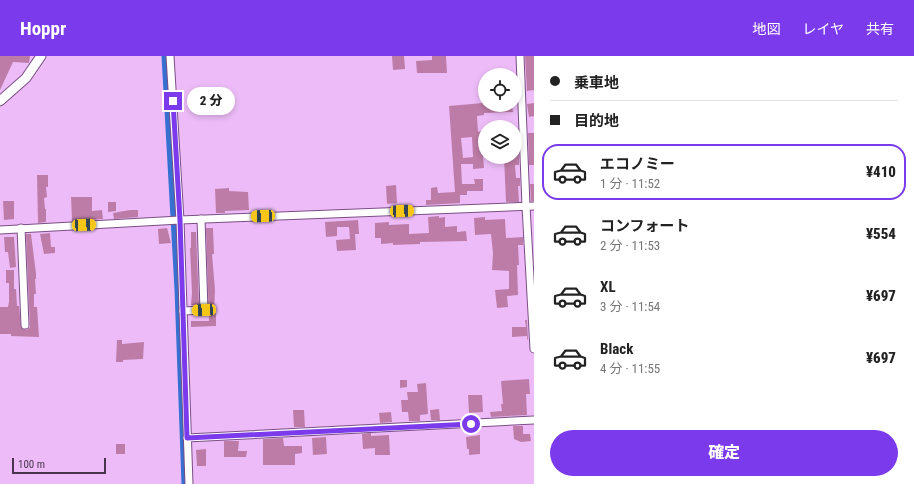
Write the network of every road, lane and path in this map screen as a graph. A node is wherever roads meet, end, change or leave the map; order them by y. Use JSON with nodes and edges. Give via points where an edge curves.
{"nodes":[{"id":1,"x":41,"y":56,"type":"edge"},
{"id":2,"x":170,"y":56,"type":"edge"},
{"id":3,"x":520,"y":56,"type":"edge"},
{"id":4,"x":0,"y":101,"type":"edge"},
{"id":5,"x":530,"y":206,"type":"edge"},
{"id":6,"x":201,"y":219,"type":"junction"},
{"id":7,"x":180,"y":220,"type":"junction"},
{"id":8,"x":21,"y":228,"type":"junction"},
{"id":9,"x":0,"y":230,"type":"edge"},
{"id":10,"x":183,"y":311,"type":"junction"},
{"id":11,"x":25,"y":325,"type":"dead end"},
{"id":12,"x":534,"y":349,"type":"edge"},
{"id":13,"x":534,"y":420,"type":"edge"},
{"id":14,"x":187,"y":438,"type":"junction"},
{"id":15,"x":189,"y":484,"type":"edge"}],
"edges":[{"from":1,"to":4,"type":"main road","via":[[26,78]]},
{"from":2,"to":7,"type":"street"},
{"from":3,"to":5,"type":"street"},
{"from":5,"to":6,"type":"street"},
{"from":5,"to":12,"type":"street"},
{"from":6,"to":7,"type":"street"},
{"from":6,"to":10,"type":"street","via":[[204,310]]},
{"from":7,"to":8,"type":"street"},
{"from":7,"to":10,"type":"street"},
{"from":8,"to":9,"type":"street"},
{"from":8,"to":11,"type":"street"},
{"from":10,"to":14,"type":"street"},
{"from":13,"to":14,"type":"street"},
{"from":14,"to":15,"type":"street"}]}
